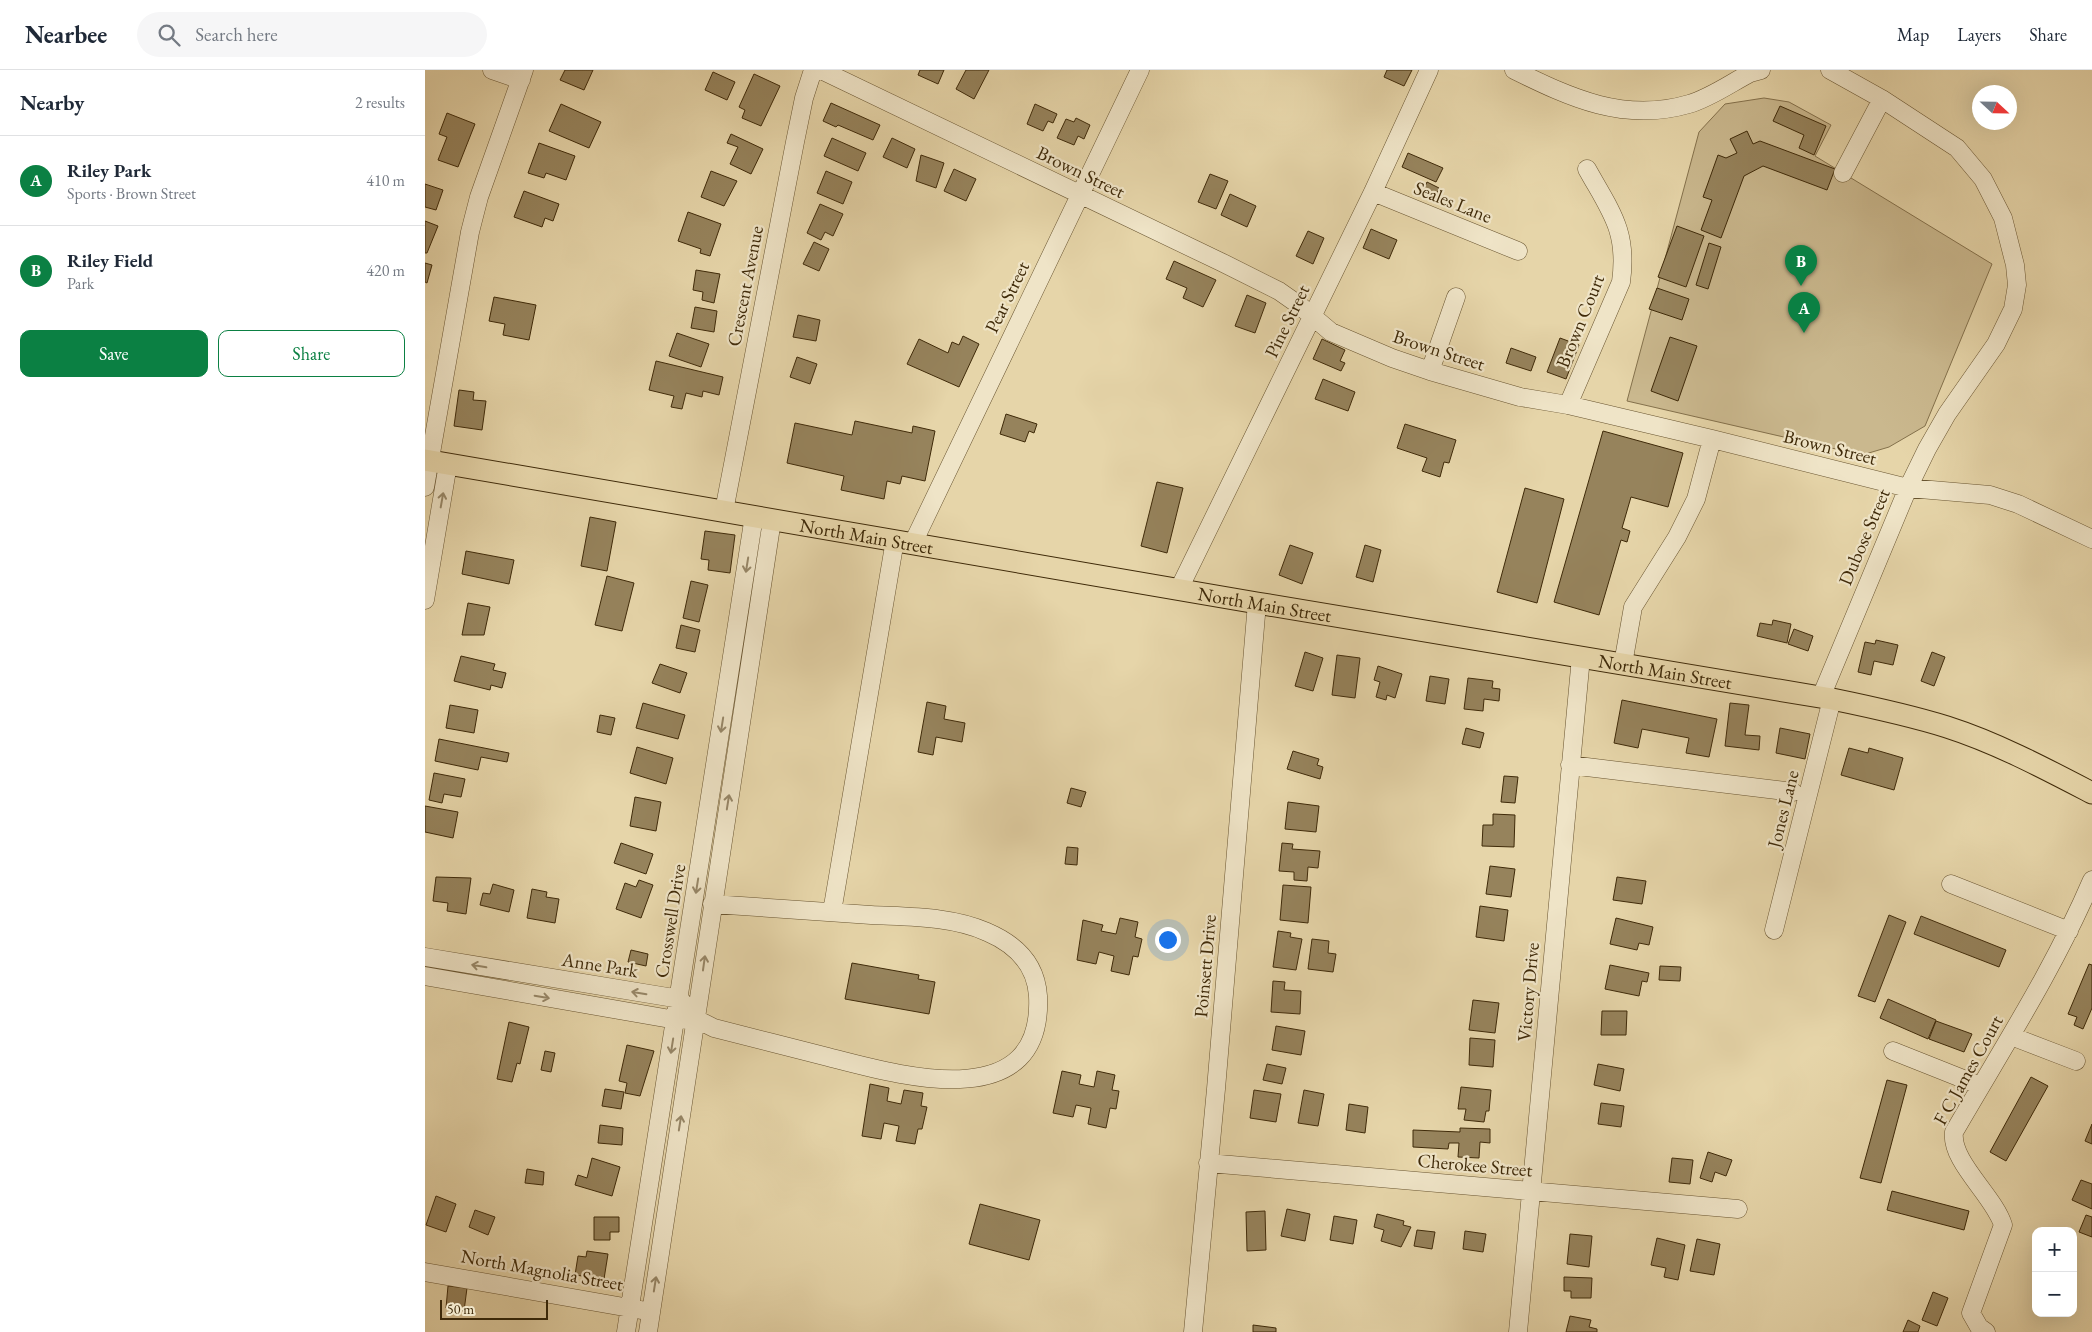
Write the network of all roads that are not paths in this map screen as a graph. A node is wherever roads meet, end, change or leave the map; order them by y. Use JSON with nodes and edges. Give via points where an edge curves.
{"nodes":[{"id":1,"x":492,"y":70,"type":"edge"},
{"id":2,"x":813,"y":70,"type":"edge"},
{"id":3,"x":821,"y":70,"type":"edge"},
{"id":4,"x":1140,"y":70,"type":"edge"},
{"id":5,"x":1429,"y":70,"type":"edge"},
{"id":6,"x":1514,"y":70,"type":"edge"},
{"id":7,"x":1761,"y":70,"type":"edge"},
{"id":8,"x":1830,"y":70,"type":"edge"},
{"id":9,"x":522,"y":75,"type":"edge"},
{"id":10,"x":1882,"y":99,"type":"junction"},
{"id":11,"x":1587,"y":169,"type":"dead end"},
{"id":12,"x":1843,"y":173,"type":"dead end"},
{"id":13,"x":1373,"y":192,"type":"junction"},
{"id":14,"x":1080,"y":195,"type":"junction"},
{"id":15,"x":1517,"y":251,"type":"dead end"},
{"id":16,"x":1456,"y":297,"type":"dead end"},
{"id":17,"x":1312,"y":318,"type":"junction"},
{"id":18,"x":1430,"y":371,"type":"junction"},
{"id":19,"x":1567,"y":405,"type":"junction"},
{"id":20,"x":1712,"y":439,"type":"junction"},
{"id":21,"x":434,"y":461,"type":"edge"},
{"id":22,"x":425,"y":486,"type":"edge"},
{"id":23,"x":1908,"y":488,"type":"junction"},
{"id":24,"x":724,"y":511,"type":"junction"},
{"id":25,"x":763,"y":518,"type":"junction"},
{"id":26,"x":2092,"y":538,"type":"edge"},
{"id":27,"x":904,"y":541,"type":"junction"},
{"id":28,"x":1179,"y":589,"type":"junction"},
{"id":29,"x":425,"y":600,"type":"edge"},
{"id":30,"x":1257,"y":603,"type":"junction"},
{"id":31,"x":1581,"y":657,"type":"junction"},
{"id":32,"x":1623,"y":664,"type":"junction"},
{"id":33,"x":1827,"y":698,"type":"junction"},
{"id":34,"x":1570,"y":765,"type":"junction"},
{"id":35,"x":1793,"y":792,"type":"dead end"},
{"id":36,"x":2092,"y":793,"type":"edge"},
{"id":37,"x":2092,"y":880,"type":"edge"},
{"id":38,"x":1951,"y":884,"type":"dead end"},
{"id":39,"x":712,"y":904,"type":"junction"},
{"id":40,"x":832,"y":912,"type":"junction"},
{"id":41,"x":1774,"y":930,"type":"dead end"},
{"id":42,"x":2069,"y":931,"type":"junction"},
{"id":43,"x":425,"y":957,"type":"edge"},
{"id":44,"x":425,"y":976,"type":"edge"},
{"id":45,"x":679,"y":999,"type":"junction"},
{"id":46,"x":696,"y":1019,"type":"junction"},
{"id":47,"x":676,"y":1020,"type":"junction"},
{"id":48,"x":2011,"y":1036,"type":"junction"},
{"id":49,"x":1893,"y":1051,"type":"dead end"},
{"id":50,"x":2076,"y":1061,"type":"dead end"},
{"id":51,"x":1981,"y":1086,"type":"junction"},
{"id":52,"x":1208,"y":1162,"type":"junction"},
{"id":53,"x":1531,"y":1191,"type":"junction"},
{"id":54,"x":1738,"y":1209,"type":"dead end"},
{"id":55,"x":425,"y":1272,"type":"edge"},
{"id":56,"x":630,"y":1307,"type":"junction"},
{"id":57,"x":651,"y":1312,"type":"junction"},
{"id":58,"x":626,"y":1332,"type":"edge"},
{"id":59,"x":647,"y":1332,"type":"edge"},
{"id":60,"x":1193,"y":1332,"type":"edge"},
{"id":61,"x":1518,"y":1332,"type":"edge"},
{"id":62,"x":1987,"y":1332,"type":"edge"}],
"edges":[{"from":1,"to":9,"type":"street"},
{"from":2,"to":24,"type":"street","name":"Crescent Avenue","via":[[795,142]]},
{"from":3,"to":14,"type":"street","name":"Brown Street"},
{"from":4,"to":14,"type":"street","name":"Pear Street"},
{"from":5,"to":13,"type":"street","name":"Pine Street"},
{"from":6,"to":7,"type":"street","via":[[1578,100],[1619,109],[1659,110],[1691,104],[1751,72]]},
{"from":8,"to":10,"type":"street","name":"Dubose Street"},
{"from":9,"to":21,"type":"street","via":[[470,232]]},
{"from":10,"to":12,"type":"street"},
{"from":10,"to":23,"type":"street","name":"Dubose Street","via":[[1957,148],[1983,178],[2003,218],[2015,265],[2016,298],[2008,321],[1996,344],[1947,414]]},
{"from":11,"to":19,"type":"street","name":"Brown Court","via":[[1621,233],[1623,267],[1621,282]]},
{"from":13,"to":15,"type":"street","name":"Seales Lane"},
{"from":13,"to":17,"type":"street","name":"Pine Street"},
{"from":14,"to":17,"type":"street","name":"Brown Street","via":[[1279,291]]},
{"from":14,"to":27,"type":"street","name":"Pear Street"},
{"from":16,"to":18,"type":"street"},
{"from":17,"to":18,"type":"street","name":"Brown Street","via":[[1331,332]]},
{"from":17,"to":28,"type":"street","name":"Pine Street"},
{"from":18,"to":19,"type":"street","name":"Brown Street","via":[[1520,397]]},
{"from":19,"to":20,"type":"street","name":"Brown Street"},
{"from":20,"to":23,"type":"street","name":"Brown Street"},
{"from":20,"to":32,"type":"street","via":[[1696,499],[1677,537],[1633,607]]},
{"from":21,"to":22,"type":"street"},
{"from":21,"to":24,"type":"main road","name":"North Main Street"},
{"from":29,"to":21,"type":"street","one_way":true},
{"from":23,"to":26,"type":"street","name":"Brown Street","via":[[1990,495],[2018,504]]},
{"from":23,"to":33,"type":"street","name":"Dubose Street"},
{"from":24,"to":25,"type":"main road","name":"North Main Street"},
{"from":25,"to":27,"type":"main road","name":"North Main Street"},
{"from":39,"to":25,"type":"street","name":"Crosswell Drive","one_way":true},
{"from":25,"to":45,"type":"street","name":"Crosswell Drive","one_way":true},
{"from":27,"to":28,"type":"main road","name":"North Main Street"},
{"from":27,"to":40,"type":"street","name":"Pear Street"},
{"from":28,"to":30,"type":"main road","name":"North Main Street"},
{"from":30,"to":31,"type":"main road","name":"North Main Street"},
{"from":30,"to":52,"type":"street","name":"Poinsett Drive"},
{"from":31,"to":32,"type":"main road","name":"North Main Street"},
{"from":31,"to":34,"type":"street","name":"Victory Drive"},
{"from":32,"to":33,"type":"main road","name":"North Main Street"},
{"from":33,"to":36,"type":"main road","name":"North Main Street","via":[[1948,727]]},
{"from":33,"to":41,"type":"street","name":"Jones Lane"},
{"from":34,"to":35,"type":"street"},
{"from":34,"to":53,"type":"street","name":"Victory Drive"},
{"from":37,"to":42,"type":"street","name":"F C James Court"},
{"from":38,"to":42,"type":"street"},
{"from":39,"to":40,"type":"street"},
{"from":46,"to":39,"type":"street","name":"Crosswell Drive","one_way":true},
{"from":40,"to":46,"type":"street","via":[[909,917],[968,926],[986,931],[1021,953],[1035,979],[1037,994],[1037,1024],[1026,1050],[1017,1060],[996,1072],[939,1080],[899,1075],[714,1028]]},
{"from":42,"to":48,"type":"street","name":"F C James Court"},
{"from":45,"to":43,"type":"street","name":"Anne Park","one_way":true},
{"from":44,"to":47,"type":"street","one_way":true},
{"from":45,"to":46,"type":"street"},
{"from":45,"to":47,"type":"street","name":"Crosswell Drive"},
{"from":46,"to":47,"type":"street"},
{"from":57,"to":46,"type":"street","name":"Crosswell Drive","one_way":true},
{"from":47,"to":56,"type":"street","name":"Crosswell Drive","one_way":true},
{"from":48,"to":50,"type":"street"},
{"from":48,"to":51,"type":"street","name":"F C James Court"},
{"from":49,"to":51,"type":"street"},
{"from":51,"to":62,"type":"street","name":"F C James Court","via":[[1954,1132],[1953,1140],[1956,1152],[2003,1225],[1971,1313]]},
{"from":52,"to":53,"type":"street","name":"Cherokee Street"},
{"from":52,"to":60,"type":"street","name":"Poinsett Drive"},
{"from":53,"to":54,"type":"street","name":"Cherokee Street"},
{"from":53,"to":61,"type":"street","name":"Victory Drive"},
{"from":55,"to":56,"type":"street","name":"North Magnolia Street"},
{"from":56,"to":57,"type":"street","name":"North Magnolia Street"},
{"from":56,"to":58,"type":"street","name":"Crosswell Drive"},
{"from":57,"to":59,"type":"street","name":"Crosswell Drive"}]}
